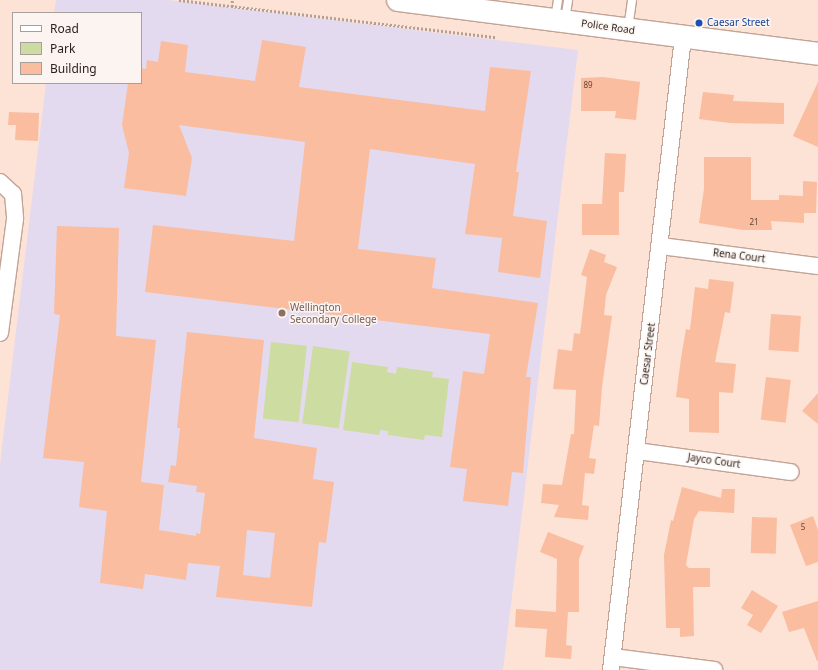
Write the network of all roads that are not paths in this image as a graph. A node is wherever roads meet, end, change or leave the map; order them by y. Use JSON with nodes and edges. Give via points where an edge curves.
{"nodes":[{"id":1,"x":398,"y":0,"type":"edge"},
{"id":2,"x":632,"y":0,"type":"edge"},
{"id":3,"x":561,"y":10,"type":"edge"},
{"id":4,"x":628,"y":30,"type":"junction"},
{"id":5,"x":684,"y":37,"type":"junction"},
{"id":6,"x":818,"y":54,"type":"edge"},
{"id":7,"x":0,"y":182,"type":"edge"},
{"id":8,"x":661,"y":246,"type":"junction"},
{"id":9,"x":818,"y":266,"type":"edge"},
{"id":10,"x":0,"y":333,"type":"edge"},
{"id":11,"x":637,"y":451,"type":"junction"},
{"id":12,"x":791,"y":472,"type":"dead end"},
{"id":13,"x":612,"y":664,"type":"edge"},
{"id":14,"x":714,"y":670,"type":"edge"}],
"edges":[{"from":1,"to":3,"type":"main road","name":"Police Road"},
{"from":2,"to":4,"type":"lane"},
{"from":3,"to":4,"type":"main road","name":"Police Road"},
{"from":4,"to":5,"type":"main road","name":"Police Road"},
{"from":5,"to":6,"type":"main road","name":"Police Road"},
{"from":5,"to":8,"type":"street","name":"Caesar Street"},
{"from":7,"to":10,"type":"street","via":[[13,194],[15,218]]},
{"from":8,"to":9,"type":"street","name":"Rena Court"},
{"from":8,"to":11,"type":"street","name":"Caesar Street"},
{"from":11,"to":12,"type":"street","name":"Jayco Court"},
{"from":11,"to":13,"type":"street","name":"Caesar Street"},
{"from":13,"to":14,"type":"street"}]}
